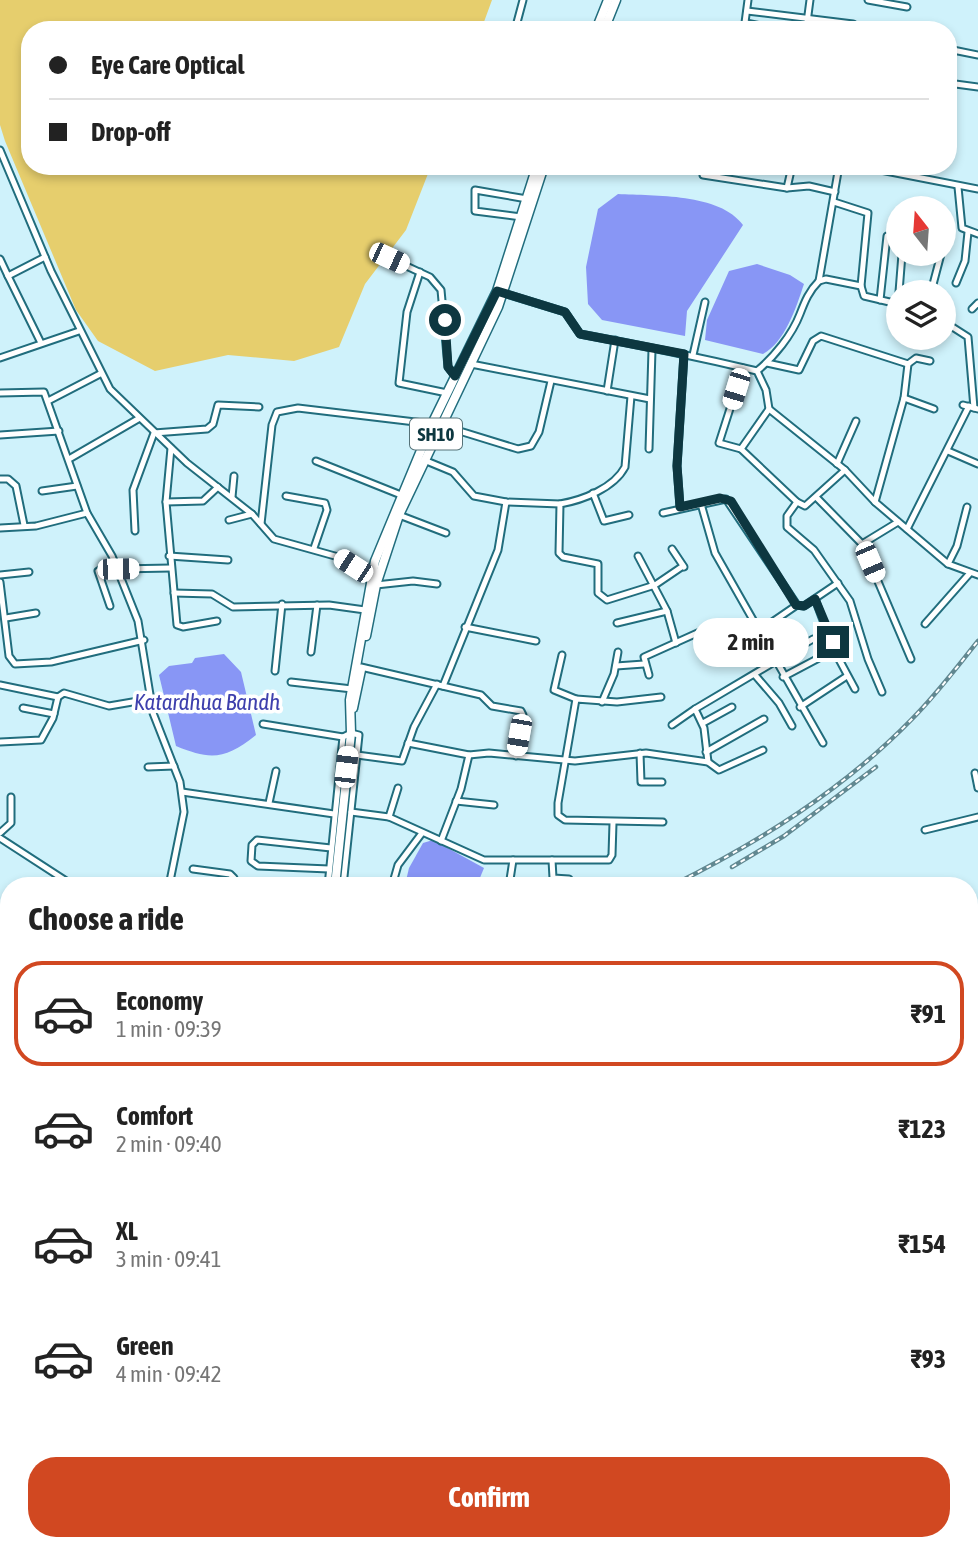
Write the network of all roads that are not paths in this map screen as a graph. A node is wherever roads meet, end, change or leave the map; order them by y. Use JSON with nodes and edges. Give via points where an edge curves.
{"nodes":[{"id":1,"x":523,"y":0,"type":"edge"},
{"id":2,"x":608,"y":0,"type":"edge"},
{"id":3,"x":616,"y":0,"type":"edge"},
{"id":4,"x":748,"y":0,"type":"edge"},
{"id":5,"x":810,"y":0,"type":"edge"},
{"id":6,"x":868,"y":0,"type":"edge"},
{"id":7,"x":907,"y":7,"type":"dead end"},
{"id":8,"x":747,"y":11,"type":"junction"},
{"id":9,"x":808,"y":19,"type":"junction"},
{"id":10,"x":517,"y":21,"type":"edge"},
{"id":11,"x":600,"y":21,"type":"edge"},
{"id":12,"x":608,"y":21,"type":"edge"},
{"id":13,"x":746,"y":21,"type":"edge"},
{"id":14,"x":826,"y":21,"type":"edge"},
{"id":15,"x":957,"y":51,"type":"edge"},
{"id":16,"x":978,"y":55,"type":"edge"},
{"id":17,"x":957,"y":84,"type":"edge"},
{"id":18,"x":978,"y":88,"type":"edge"},
{"id":19,"x":0,"y":151,"type":"edge"},
{"id":20,"x":534,"y":175,"type":"edge"},
{"id":21,"x":541,"y":175,"type":"edge"},
{"id":22,"x":702,"y":175,"type":"edge"},
{"id":23,"x":790,"y":175,"type":"edge"},
{"id":24,"x":838,"y":175,"type":"edge"},
{"id":25,"x":902,"y":175,"type":"edge"},
{"id":26,"x":958,"y":187,"type":"junction"},
{"id":27,"x":787,"y":188,"type":"junction"},
{"id":28,"x":978,"y":189,"type":"edge"},
{"id":29,"x":835,"y":192,"type":"junction"},
{"id":30,"x":527,"y":199,"type":"junction"},
{"id":31,"x":834,"y":202,"type":"junction"},
{"id":32,"x":522,"y":217,"type":"junction"},
{"id":33,"x":968,"y":232,"type":"junction"},
{"id":34,"x":978,"y":234,"type":"edge"},
{"id":35,"x":886,"y":245,"type":"edge"},
{"id":36,"x":45,"y":257,"type":"junction"},
{"id":37,"x":389,"y":258,"type":"dead end"},
{"id":38,"x":0,"y":259,"type":"edge"},
{"id":39,"x":420,"y":272,"type":"junction"},
{"id":40,"x":8,"y":276,"type":"junction"},
{"id":41,"x":818,"y":281,"type":"junction"},
{"id":42,"x":956,"y":283,"type":"dead end"},
{"id":43,"x":861,"y":286,"type":"junction"},
{"id":44,"x":500,"y":292,"type":"junction"},
{"id":45,"x":880,"y":300,"type":"junction"},
{"id":46,"x":886,"y":301,"type":"edge"},
{"id":47,"x":705,"y":302,"type":"dead end"},
{"id":48,"x":978,"y":303,"type":"edge"},
{"id":49,"x":972,"y":309,"type":"dead end"},
{"id":50,"x":956,"y":329,"type":"edge"},
{"id":51,"x":79,"y":331,"type":"junction"},
{"id":52,"x":615,"y":340,"type":"junction"},
{"id":53,"x":41,"y":343,"type":"junction"},
{"id":54,"x":652,"y":350,"type":"junction"},
{"id":55,"x":684,"y":354,"type":"junction"},
{"id":56,"x":693,"y":355,"type":"junction"},
{"id":57,"x":0,"y":358,"type":"edge"},
{"id":58,"x":930,"y":361,"type":"dead end"},
{"id":59,"x":767,"y":363,"type":"junction"},
{"id":60,"x":908,"y":363,"type":"junction"},
{"id":61,"x":471,"y":364,"type":"junction"},
{"id":62,"x":743,"y":368,"type":"junction"},
{"id":63,"x":757,"y":371,"type":"junction"},
{"id":64,"x":100,"y":374,"type":"junction"},
{"id":65,"x":455,"y":376,"type":"junction"},
{"id":66,"x":551,"y":381,"type":"junction"},
{"id":67,"x":607,"y":391,"type":"junction"},
{"id":68,"x":0,"y":393,"type":"edge"},
{"id":69,"x":447,"y":393,"type":"junction"},
{"id":70,"x":631,"y":396,"type":"junction"},
{"id":71,"x":904,"y":398,"type":"junction"},
{"id":72,"x":650,"y":399,"type":"junction"},
{"id":73,"x":48,"y":401,"type":"junction"},
{"id":74,"x":259,"y":407,"type":"dead end"},
{"id":75,"x":971,"y":407,"type":"edge"},
{"id":76,"x":769,"y":409,"type":"junction"},
{"id":77,"x":934,"y":409,"type":"dead end"},
{"id":78,"x":138,"y":419,"type":"junction"},
{"id":79,"x":856,"y":421,"type":"dead end"},
{"id":80,"x":436,"y":424,"type":"junction"},
{"id":81,"x":59,"y":431,"type":"junction"},
{"id":82,"x":155,"y":433,"type":"junction"},
{"id":83,"x":0,"y":435,"type":"edge"},
{"id":84,"x":171,"y":448,"type":"junction"},
{"id":85,"x":649,"y":449,"type":"dead end"},
{"id":86,"x":741,"y":449,"type":"junction"},
{"id":87,"x":948,"y":451,"type":"junction"},
{"id":88,"x":69,"y":460,"type":"junction"},
{"id":89,"x":425,"y":460,"type":"junction"},
{"id":90,"x":316,"y":461,"type":"dead end"},
{"id":91,"x":837,"y":464,"type":"junction"},
{"id":92,"x":978,"y":464,"type":"edge"},
{"id":93,"x":845,"y":470,"type":"junction"},
{"id":94,"x":234,"y":476,"type":"dead end"},
{"id":95,"x":0,"y":479,"type":"edge"},
{"id":96,"x":77,"y":486,"type":"junction"},
{"id":97,"x":218,"y":487,"type":"junction"},
{"id":98,"x":42,"y":491,"type":"dead end"},
{"id":99,"x":593,"y":493,"type":"junction"},
{"id":100,"x":286,"y":495,"type":"dead end"},
{"id":101,"x":401,"y":495,"type":"junction"},
{"id":102,"x":232,"y":498,"type":"junction"},
{"id":103,"x":817,"y":498,"type":"junction"},
{"id":104,"x":166,"y":502,"type":"junction"},
{"id":105,"x":506,"y":502,"type":"junction"},
{"id":106,"x":797,"y":502,"type":"junction"},
{"id":107,"x":874,"y":502,"type":"junction"},
{"id":108,"x":560,"y":504,"type":"junction"},
{"id":109,"x":701,"y":504,"type":"junction"},
{"id":110,"x":680,"y":507,"type":"junction"},
{"id":111,"x":967,"y":507,"type":"dead end"},
{"id":112,"x":87,"y":513,"type":"junction"},
{"id":113,"x":663,"y":513,"type":"dead end"},
{"id":114,"x":253,"y":514,"type":"junction"},
{"id":115,"x":399,"y":515,"type":"junction"},
{"id":116,"x":629,"y":515,"type":"dead end"},
{"id":117,"x":229,"y":520,"type":"dead end"},
{"id":118,"x":898,"y":522,"type":"junction"},
{"id":119,"x":261,"y":524,"type":"junction"},
{"id":120,"x":24,"y":525,"type":"junction"},
{"id":121,"x":0,"y":528,"type":"edge"},
{"id":122,"x":907,"y":529,"type":"junction"},
{"id":123,"x":135,"y":531,"type":"dead end"},
{"id":124,"x":446,"y":533,"type":"dead end"},
{"id":125,"x":862,"y":544,"type":"junction"},
{"id":126,"x":314,"y":548,"type":"junction"},
{"id":127,"x":672,"y":549,"type":"dead end"},
{"id":128,"x":169,"y":556,"type":"junction"},
{"id":129,"x":638,"y":556,"type":"dead end"},
{"id":130,"x":228,"y":560,"type":"dead end"},
{"id":131,"x":114,"y":561,"type":"junction"},
{"id":132,"x":947,"y":564,"type":"junction"},
{"id":133,"x":171,"y":568,"type":"junction"},
{"id":134,"x":118,"y":569,"type":"junction"},
{"id":135,"x":29,"y":572,"type":"dead end"},
{"id":136,"x":970,"y":573,"type":"junction"},
{"id":137,"x":0,"y":575,"type":"edge"},
{"id":138,"x":978,"y":575,"type":"edge"},
{"id":139,"x":0,"y":582,"type":"edge"},
{"id":140,"x":373,"y":583,"type":"junction"},
{"id":141,"x":838,"y":583,"type":"junction"},
{"id":142,"x":437,"y":584,"type":"dead end"},
{"id":143,"x":655,"y":585,"type":"junction"},
{"id":144,"x":174,"y":593,"type":"junction"},
{"id":145,"x":815,"y":599,"type":"junction"},
{"id":146,"x":282,"y":604,"type":"junction"},
{"id":147,"x":317,"y":605,"type":"junction"},
{"id":148,"x":796,"y":605,"type":"junction"},
{"id":149,"x":110,"y":606,"type":"dead end"},
{"id":150,"x":365,"y":610,"type":"junction"},
{"id":151,"x":667,"y":611,"type":"junction"},
{"id":152,"x":36,"y":613,"type":"dead end"},
{"id":153,"x":6,"y":618,"type":"junction"},
{"id":154,"x":217,"y":621,"type":"dead end"},
{"id":155,"x":617,"y":623,"type":"dead end"},
{"id":156,"x":925,"y":624,"type":"dead end"},
{"id":157,"x":465,"y":627,"type":"junction"},
{"id":158,"x":704,"y":630,"type":"dead end"},
{"id":159,"x":759,"y":631,"type":"junction"},
{"id":160,"x":813,"y":639,"type":"dead end"},
{"id":161,"x":144,"y":640,"type":"junction"},
{"id":162,"x":536,"y":641,"type":"dead end"},
{"id":163,"x":676,"y":643,"type":"junction"},
{"id":164,"x":834,"y":650,"type":"junction"},
{"id":165,"x":311,"y":652,"type":"dead end"},
{"id":166,"x":618,"y":652,"type":"dead end"},
{"id":167,"x":562,"y":655,"type":"dead end"},
{"id":168,"x":911,"y":659,"type":"dead end"},
{"id":169,"x":775,"y":662,"type":"junction"},
{"id":170,"x":644,"y":664,"type":"junction"},
{"id":171,"x":616,"y":666,"type":"junction"},
{"id":172,"x":361,"y":667,"type":"junction"},
{"id":173,"x":275,"y":671,"type":"dead end"},
{"id":174,"x":649,"y":675,"type":"dead end"},
{"id":175,"x":755,"y":675,"type":"junction"},
{"id":176,"x":847,"y":676,"type":"junction"},
{"id":177,"x":783,"y":677,"type":"junction"},
{"id":178,"x":291,"y":682,"type":"dead end"},
{"id":179,"x":0,"y":685,"type":"edge"},
{"id":180,"x":440,"y":685,"type":"junction"},
{"id":181,"x":352,"y":689,"type":"junction"},
{"id":182,"x":855,"y":690,"type":"dead end"},
{"id":183,"x":882,"y":692,"type":"dead end"},
{"id":184,"x":58,"y":697,"type":"junction"},
{"id":185,"x":661,"y":697,"type":"dead end"},
{"id":186,"x":150,"y":699,"type":"junction"},
{"id":187,"x":576,"y":699,"type":"junction"},
{"id":188,"x":602,"y":702,"type":"junction"},
{"id":189,"x":732,"y":707,"type":"dead end"},
{"id":190,"x":800,"y":707,"type":"junction"},
{"id":191,"x":23,"y":708,"type":"dead end"},
{"id":192,"x":695,"y":709,"type":"junction"},
{"id":193,"x":352,"y":710,"type":"junction"},
{"id":194,"x":54,"y":714,"type":"junction"},
{"id":195,"x":764,"y":719,"type":"dead end"},
{"id":196,"x":703,"y":723,"type":"junction"},
{"id":197,"x":263,"y":724,"type":"dead end"},
{"id":198,"x":672,"y":724,"type":"dead end"},
{"id":199,"x":792,"y":726,"type":"dead end"},
{"id":200,"x":347,"y":735,"type":"junction"},
{"id":201,"x":0,"y":742,"type":"edge"},
{"id":202,"x":408,"y":743,"type":"junction"},
{"id":203,"x":823,"y":743,"type":"dead end"},
{"id":204,"x":763,"y":750,"type":"dead end"},
{"id":205,"x":706,"y":752,"type":"junction"},
{"id":206,"x":640,"y":753,"type":"junction"},
{"id":207,"x":357,"y":754,"type":"junction"},
{"id":208,"x":469,"y":755,"type":"junction"},
{"id":209,"x":516,"y":756,"type":"junction"},
{"id":210,"x":566,"y":761,"type":"junction"},
{"id":211,"x":708,"y":762,"type":"junction"},
{"id":212,"x":174,"y":766,"type":"junction"},
{"id":213,"x":148,"y":767,"type":"dead end"},
{"id":214,"x":276,"y":771,"type":"dead end"},
{"id":215,"x":975,"y":773,"type":"dead end"},
{"id":216,"x":662,"y":782,"type":"dead end"},
{"id":217,"x":978,"y":788,"type":"edge"},
{"id":218,"x":398,"y":789,"type":"dead end"},
{"id":219,"x":181,"y":792,"type":"junction"},
{"id":220,"x":11,"y":797,"type":"dead end"},
{"id":221,"x":456,"y":801,"type":"junction"},
{"id":222,"x":269,"y":803,"type":"junction"},
{"id":223,"x":494,"y":805,"type":"dead end"},
{"id":224,"x":351,"y":812,"type":"junction"},
{"id":225,"x":334,"y":814,"type":"junction"},
{"id":226,"x":388,"y":817,"type":"junction"},
{"id":227,"x":978,"y":817,"type":"edge"},
{"id":228,"x":663,"y":822,"type":"dead end"},
{"id":229,"x":613,"y":823,"type":"junction"},
{"id":230,"x":925,"y":831,"type":"dead end"},
{"id":231,"x":0,"y":832,"type":"edge"},
{"id":232,"x":422,"y":832,"type":"junction"},
{"id":233,"x":0,"y":838,"type":"edge"},
{"id":234,"x":441,"y":841,"type":"junction"},
{"id":235,"x":331,"y":848,"type":"junction"},
{"id":236,"x":513,"y":860,"type":"junction"},
{"id":237,"x":552,"y":860,"type":"junction"},
{"id":238,"x":193,"y":869,"type":"dead end"},
{"id":239,"x":329,"y":869,"type":"junction"},
{"id":240,"x":61,"y":877,"type":"edge"},
{"id":241,"x":171,"y":877,"type":"edge"},
{"id":242,"x":233,"y":877,"type":"edge"},
{"id":243,"x":329,"y":877,"type":"edge"},
{"id":244,"x":336,"y":877,"type":"edge"},
{"id":245,"x":344,"y":877,"type":"edge"},
{"id":246,"x":395,"y":877,"type":"edge"},
{"id":247,"x":510,"y":877,"type":"edge"},
{"id":248,"x":554,"y":877,"type":"edge"}],
"edges":[{"from":1,"to":10,"type":"street"},
{"from":2,"to":11,"type":"main road"},
{"from":3,"to":12,"type":"main road"},
{"from":4,"to":8,"type":"street"},
{"from":5,"to":9,"type":"street"},
{"from":6,"to":7,"type":"street"},
{"from":8,"to":9,"type":"street"},
{"from":8,"to":13,"type":"street"},
{"from":9,"to":14,"type":"street"},
{"from":15,"to":16,"type":"street"},
{"from":17,"to":18,"type":"street"},
{"from":19,"to":36,"type":"street"},
{"from":20,"to":30,"type":"main road","number":"SH10"},
{"from":21,"to":44,"type":"main road","number":"SH10"},
{"from":22,"to":27,"type":"street"},
{"from":23,"to":27,"type":"street"},
{"from":24,"to":29,"type":"street"},
{"from":25,"to":26,"type":"street"},
{"from":26,"to":28,"type":"street"},
{"from":26,"to":33,"type":"street","via":[[962,228]]},
{"from":27,"to":29,"type":"street","via":[[809,186]]},
{"from":29,"to":31,"type":"street"},
{"from":30,"to":32,"type":"main road","number":"SH10"},
{"from":30,"to":32,"type":"street","via":[[475,190],[475,211]]},
{"from":31,"to":41,"type":"street"},
{"from":31,"to":43,"type":"street","via":[[868,213]]},
{"from":32,"to":44,"type":"main road","number":"SH10"},
{"from":33,"to":34,"type":"street"},
{"from":33,"to":42,"type":"street","via":[[965,261]]},
{"from":35,"to":45,"type":"street"},
{"from":36,"to":40,"type":"street"},
{"from":36,"to":51,"type":"street"},
{"from":37,"to":39,"type":"street"},
{"from":38,"to":40,"type":"street"},
{"from":39,"to":65,"type":"street","via":[[442,290],[447,361]]},
{"from":39,"to":69,"type":"street","via":[[407,312],[400,383]]},
{"from":40,"to":53,"type":"street"},
{"from":41,"to":43,"type":"street"},
{"from":41,"to":59,"type":"street"},
{"from":43,"to":45,"type":"street","via":[[864,296]]},
{"from":44,"to":52,"type":"street","via":[[565,312],[580,334]]},
{"from":44,"to":61,"type":"main road","number":"SH10"},
{"from":44,"to":65,"type":"main road","number":"SH10"},
{"from":45,"to":46,"type":"street"},
{"from":47,"to":56,"type":"street"},
{"from":48,"to":49,"type":"street"},
{"from":50,"to":75,"type":"street","via":[[968,337]]},
{"from":51,"to":53,"type":"street"},
{"from":51,"to":64,"type":"street"},
{"from":52,"to":54,"type":"street"},
{"from":52,"to":67,"type":"street"},
{"from":53,"to":57,"type":"street"},
{"from":54,"to":55,"type":"street"},
{"from":54,"to":72,"type":"street"},
{"from":55,"to":56,"type":"street"},
{"from":55,"to":110,"type":"street","via":[[677,466]]},
{"from":56,"to":62,"type":"street"},
{"from":58,"to":60,"type":"street","via":[[916,358]]},
{"from":59,"to":60,"type":"street","via":[[799,370],[813,341],[821,337]]},
{"from":59,"to":63,"type":"street"},
{"from":60,"to":71,"type":"street"},
{"from":61,"to":66,"type":"street"},
{"from":61,"to":80,"type":"main road","number":"SH10"},
{"from":62,"to":63,"type":"street"},
{"from":62,"to":86,"type":"street","via":[[718,440]]},
{"from":63,"to":76,"type":"street"},
{"from":64,"to":73,"type":"street"},
{"from":64,"to":78,"type":"street"},
{"from":65,"to":69,"type":"main road","number":"SH10"},
{"from":66,"to":67,"type":"street"},
{"from":66,"to":80,"type":"street","via":[[539,432],[531,446],[518,449]]},
{"from":67,"to":70,"type":"street"},
{"from":68,"to":73,"type":"street","via":[[39,389]]},
{"from":69,"to":80,"type":"main road","number":"SH10"},
{"from":70,"to":72,"type":"street"},
{"from":70,"to":99,"type":"street","via":[[625,467],[611,483]]},
{"from":71,"to":77,"type":"street"},
{"from":71,"to":107,"type":"street"},
{"from":72,"to":85,"type":"street"},
{"from":73,"to":81,"type":"street"},
{"from":74,"to":82,"type":"street","via":[[219,405],[207,429]]},
{"from":75,"to":87,"type":"street"},
{"from":76,"to":86,"type":"street"},
{"from":76,"to":91,"type":"street"},
{"from":78,"to":82,"type":"street"},
{"from":78,"to":88,"type":"street"},
{"from":79,"to":91,"type":"street"},
{"from":80,"to":89,"type":"main road","number":"SH10"},
{"from":80,"to":101,"type":"main road","number":"SH10"},
{"from":80,"to":119,"type":"street","via":[[298,408],[277,412]]},
{"from":81,"to":83,"type":"street"},
{"from":81,"to":88,"type":"street"},
{"from":82,"to":84,"type":"street"},
{"from":82,"to":123,"type":"street","via":[[133,490]]},
{"from":84,"to":97,"type":"street"},
{"from":84,"to":104,"type":"street"},
{"from":86,"to":106,"type":"street"},
{"from":87,"to":92,"type":"street"},
{"from":87,"to":122,"type":"street"},
{"from":88,"to":96,"type":"street"},
{"from":89,"to":105,"type":"street","via":[[453,472],[474,496]]},
{"from":89,"to":115,"type":"main road","number":"SH10"},
{"from":90,"to":101,"type":"street"},
{"from":91,"to":93,"type":"street"},
{"from":93,"to":103,"type":"street"},
{"from":93,"to":107,"type":"street"},
{"from":94,"to":102,"type":"street"},
{"from":95,"to":120,"type":"street","via":[[16,486]]},
{"from":96,"to":98,"type":"street"},
{"from":96,"to":112,"type":"street"},
{"from":97,"to":102,"type":"street"},
{"from":97,"to":104,"type":"street","via":[[203,501]]},
{"from":99,"to":108,"type":"street"},
{"from":99,"to":116,"type":"street","via":[[604,521]]},
{"from":100,"to":126,"type":"street","via":[[325,503],[327,510]]},
{"from":101,"to":140,"type":"main road","number":"SH10"},
{"from":102,"to":114,"type":"street"},
{"from":103,"to":106,"type":"street","via":[[806,506]]},
{"from":103,"to":125,"type":"street"},
{"from":104,"to":128,"type":"street"},
{"from":105,"to":108,"type":"street"},
{"from":105,"to":157,"type":"street","via":[[498,550]]},
{"from":106,"to":141,"type":"street","via":[[788,516],[788,527]]},
{"from":107,"to":118,"type":"street"},
{"from":108,"to":143,"type":"street","via":[[559,553],[598,564],[599,597],[607,600]]},
{"from":109,"to":110,"type":"street"},
{"from":109,"to":148,"type":"street","via":[[720,498],[731,501]]},
{"from":109,"to":159,"type":"street","via":[[709,542]]},
{"from":110,"to":113,"type":"street"},
{"from":111,"to":132,"type":"street"},
{"from":112,"to":120,"type":"street"},
{"from":112,"to":131,"type":"street"},
{"from":114,"to":117,"type":"street"},
{"from":114,"to":119,"type":"street"},
{"from":115,"to":124,"type":"street"},
{"from":115,"to":140,"type":"main road","number":"SH10"},
{"from":118,"to":122,"type":"street"},
{"from":118,"to":125,"type":"street"},
{"from":119,"to":126,"type":"street","via":[[274,539]]},
{"from":120,"to":121,"type":"street"},
{"from":122,"to":132,"type":"street"},
{"from":125,"to":168,"type":"street"},
{"from":126,"to":140,"type":"street","via":[[342,558]]},
{"from":127,"to":143,"type":"street","via":[[684,567]]},
{"from":128,"to":130,"type":"street"},
{"from":128,"to":133,"type":"street"},
{"from":129,"to":143,"type":"street"},
{"from":131,"to":134,"type":"street"},
{"from":131,"to":149,"type":"street","via":[[98,571]]},
{"from":132,"to":136,"type":"street"},
{"from":133,"to":134,"type":"street"},
{"from":133,"to":144,"type":"street"},
{"from":134,"to":161,"type":"street"},
{"from":135,"to":137,"type":"street"},
{"from":136,"to":138,"type":"street"},
{"from":136,"to":156,"type":"street"},
{"from":139,"to":153,"type":"street"},
{"from":140,"to":142,"type":"street"},
{"from":140,"to":150,"type":"main road","number":"SH10"},
{"from":140,"to":172,"type":"main road","number":"SH10"},
{"from":141,"to":145,"type":"street"},
{"from":141,"to":183,"type":"street","via":[[854,609]]},
{"from":143,"to":151,"type":"street"},
{"from":144,"to":146,"type":"street","via":[[212,594],[233,607]]},
{"from":144,"to":154,"type":"street","via":[[178,627]]},
{"from":145,"to":148,"type":"street"},
{"from":145,"to":164,"type":"street"},
{"from":146,"to":147,"type":"street"},
{"from":146,"to":173,"type":"street"},
{"from":147,"to":150,"type":"street"},
{"from":147,"to":165,"type":"street"},
{"from":148,"to":159,"type":"street"},
{"from":150,"to":181,"type":"main road","number":"SH10"},
{"from":151,"to":155,"type":"street"},
{"from":151,"to":163,"type":"street"},
{"from":152,"to":153,"type":"street"},
{"from":153,"to":161,"type":"street","via":[[9,656],[15,664],[51,662]]},
{"from":157,"to":162,"type":"street"},
{"from":157,"to":180,"type":"street"},
{"from":158,"to":163,"type":"street"},
{"from":159,"to":169,"type":"street"},
{"from":160,"to":169,"type":"street"},
{"from":161,"to":186,"type":"street"},
{"from":163,"to":170,"type":"street","via":[[647,655]]},
{"from":164,"to":176,"type":"street"},
{"from":164,"to":177,"type":"street"},
{"from":166,"to":171,"type":"street"},
{"from":167,"to":187,"type":"street","via":[[554,691]]},
{"from":169,"to":175,"type":"street"},
{"from":169,"to":177,"type":"street"},
{"from":170,"to":171,"type":"street"},
{"from":170,"to":174,"type":"street"},
{"from":171,"to":188,"type":"street"},
{"from":172,"to":180,"type":"street"},
{"from":172,"to":193,"type":"main road","number":"SH10"},
{"from":175,"to":192,"type":"street"},
{"from":175,"to":199,"type":"street"},
{"from":176,"to":182,"type":"street"},
{"from":176,"to":190,"type":"street"},
{"from":177,"to":190,"type":"street"},
{"from":178,"to":181,"type":"street"},
{"from":179,"to":184,"type":"street"},
{"from":180,"to":202,"type":"street"},
{"from":180,"to":209,"type":"street","via":[[481,695],[492,706],[523,712]]},
{"from":181,"to":193,"type":"main road","number":"SH10"},
{"from":184,"to":186,"type":"street","via":[[64,693],[118,706]]},
{"from":184,"to":194,"type":"street"},
{"from":185,"to":188,"type":"street"},
{"from":186,"to":212,"type":"street"},
{"from":187,"to":188,"type":"street"},
{"from":187,"to":210,"type":"street"},
{"from":189,"to":196,"type":"street"},
{"from":190,"to":203,"type":"street"},
{"from":191,"to":194,"type":"street"},
{"from":192,"to":196,"type":"street"},
{"from":192,"to":198,"type":"street"},
{"from":193,"to":200,"type":"main road","number":"SH10"},
{"from":194,"to":201,"type":"street","via":[[41,740]]},
{"from":195,"to":205,"type":"street"},
{"from":196,"to":205,"type":"street"},
{"from":197,"to":200,"type":"street"},
{"from":200,"to":207,"type":"street","via":[[359,735]]},
{"from":200,"to":225,"type":"street"},
{"from":200,"to":244,"type":"main road","number":"SH10"},
{"from":202,"to":207,"type":"street","via":[[405,758],[399,762]]},
{"from":202,"to":208,"type":"street"},
{"from":204,"to":211,"type":"street","via":[[719,770]]},
{"from":205,"to":211,"type":"street"},
{"from":206,"to":210,"type":"street"},
{"from":206,"to":211,"type":"street"},
{"from":206,"to":216,"type":"street","via":[[640,782]]},
{"from":207,"to":224,"type":"street"},
{"from":208,"to":209,"type":"street"},
{"from":208,"to":221,"type":"street"},
{"from":209,"to":210,"type":"street"},
{"from":210,"to":229,"type":"street","via":[[558,803],[561,818]]},
{"from":212,"to":213,"type":"street"},
{"from":212,"to":219,"type":"street"},
{"from":214,"to":222,"type":"street"},
{"from":215,"to":217,"type":"street"},
{"from":218,"to":226,"type":"street"},
{"from":219,"to":222,"type":"street"},
{"from":219,"to":241,"type":"street","via":[[183,820]]},
{"from":220,"to":231,"type":"street","via":[[11,823]]},
{"from":221,"to":223,"type":"street"},
{"from":221,"to":234,"type":"street"},
{"from":222,"to":225,"type":"street"},
{"from":224,"to":226,"type":"street"},
{"from":224,"to":245,"type":"street"},
{"from":225,"to":235,"type":"street"},
{"from":226,"to":232,"type":"street"},
{"from":227,"to":230,"type":"street"},
{"from":228,"to":229,"type":"street"},
{"from":229,"to":237,"type":"street","via":[[609,860]]},
{"from":232,"to":234,"type":"street"},
{"from":232,"to":246,"type":"street"},
{"from":233,"to":240,"type":"street"},
{"from":234,"to":236,"type":"street","via":[[484,860]]},
{"from":235,"to":239,"type":"street"},
{"from":235,"to":239,"type":"street","via":[[257,840],[252,845],[251,861],[258,866]]},
{"from":236,"to":237,"type":"street"},
{"from":236,"to":247,"type":"street"},
{"from":237,"to":248,"type":"street"},
{"from":238,"to":242,"type":"street"},
{"from":239,"to":243,"type":"street"}]}
